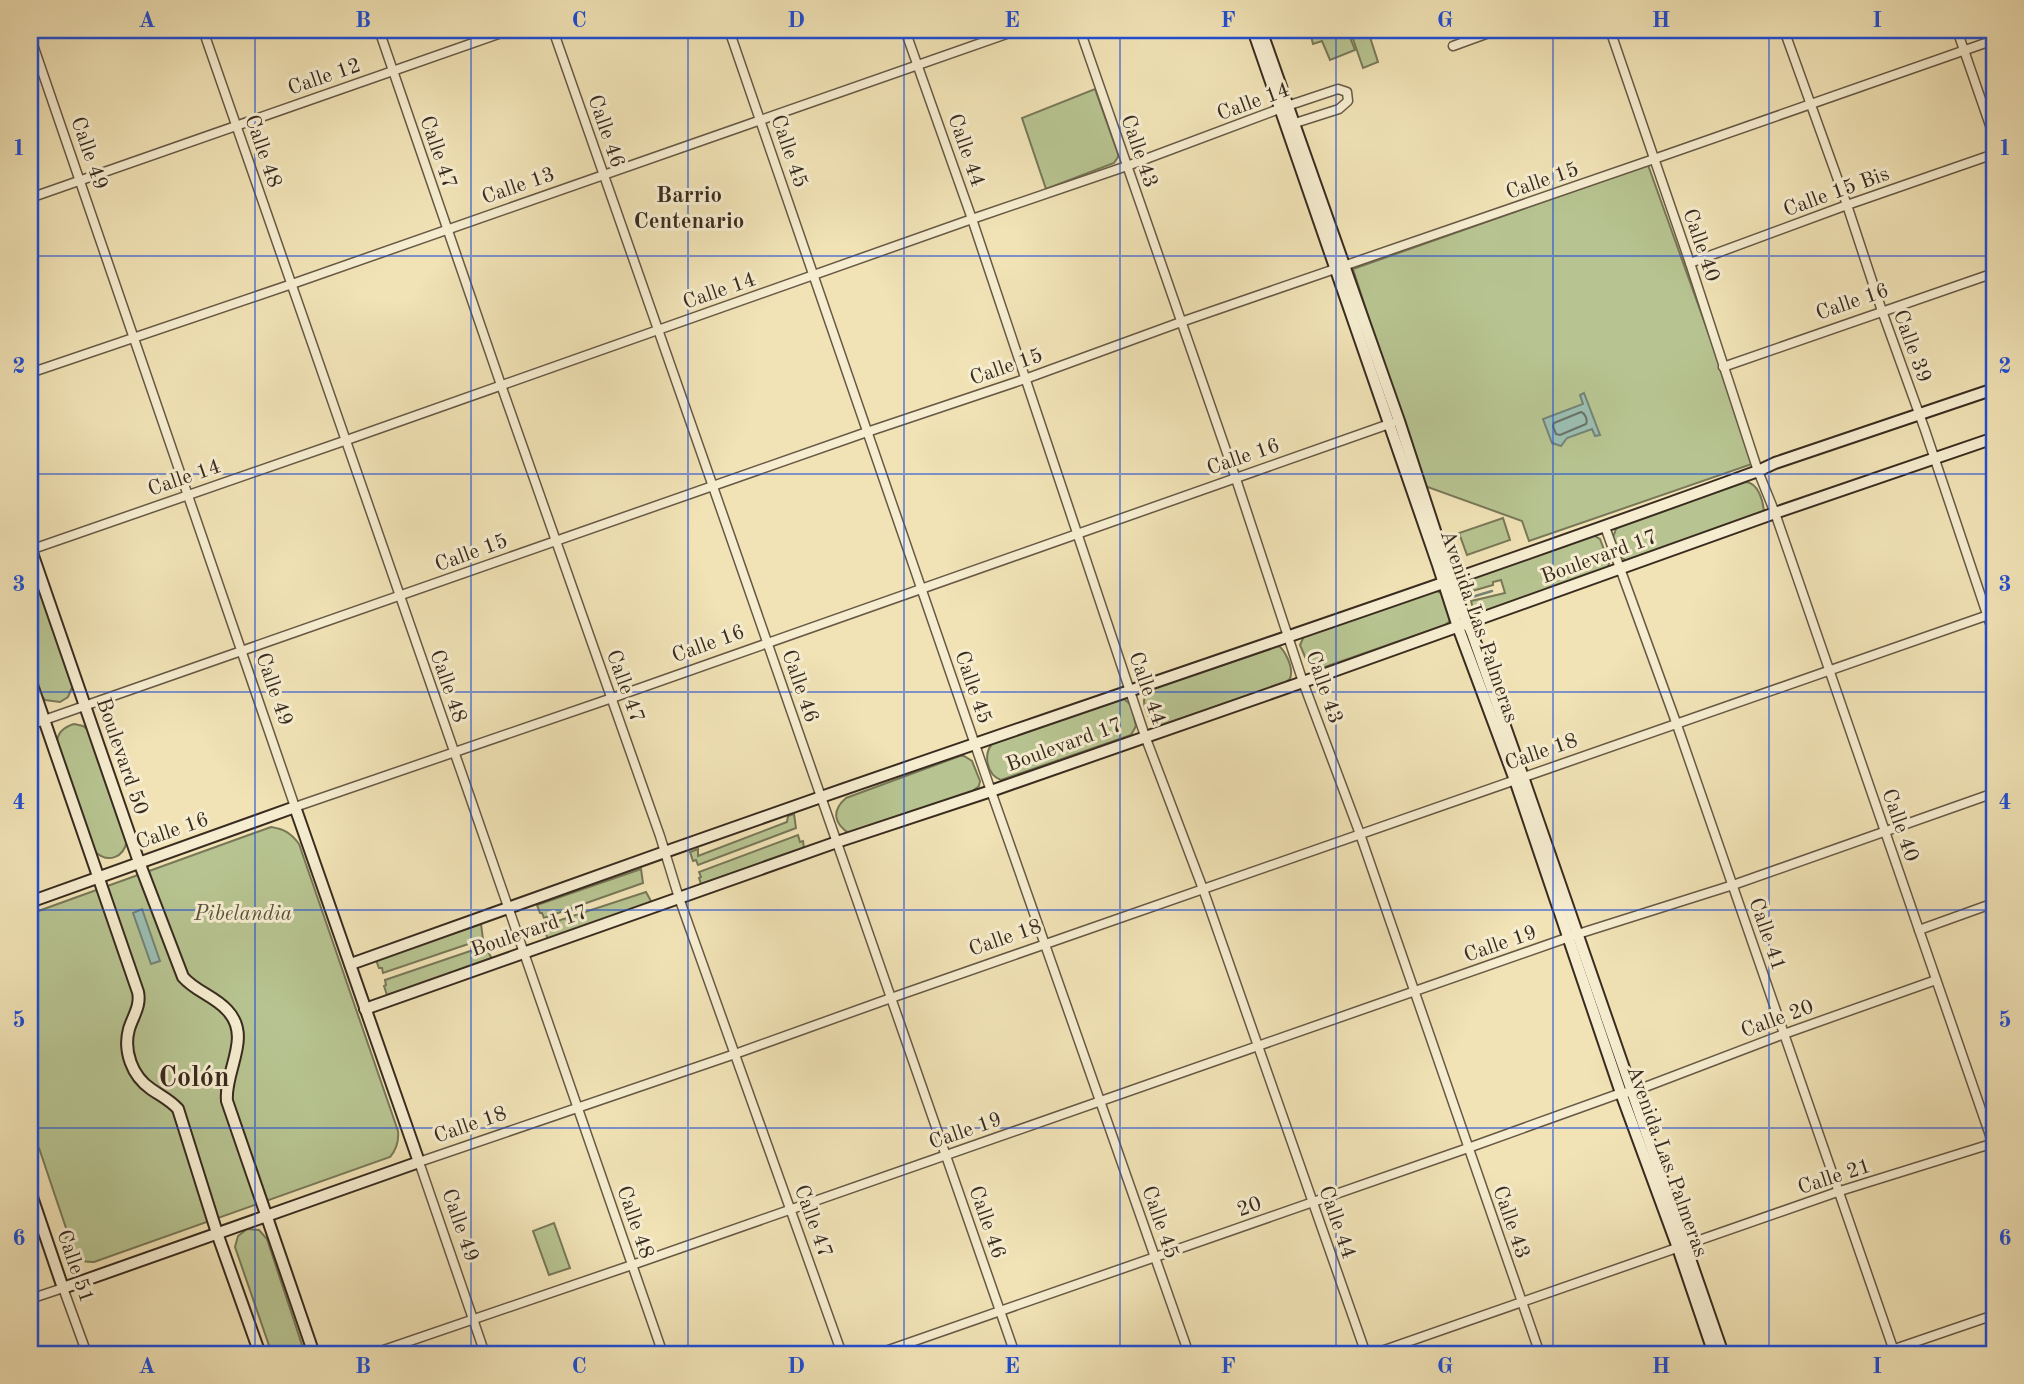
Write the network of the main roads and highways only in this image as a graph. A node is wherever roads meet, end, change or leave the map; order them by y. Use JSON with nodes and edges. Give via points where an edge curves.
{"nodes":[{"id":1,"x":1253,"y":30,"type":"edge"},
{"id":2,"x":1262,"y":30,"type":"edge"},
{"id":3,"x":1284,"y":107,"type":"junction"},
{"id":4,"x":1994,"y":389,"type":"edge"},
{"id":5,"x":1994,"y":438,"type":"edge"},
{"id":6,"x":30,"y":549,"type":"edge"},
{"id":7,"x":1448,"y":581,"type":"junction"},
{"id":8,"x":1463,"y":625,"type":"junction"},
{"id":9,"x":30,"y":679,"type":"edge"},
{"id":10,"x":295,"y":807,"type":"joint"},
{"id":11,"x":139,"y":862,"type":"junction"},
{"id":12,"x":97,"y":878,"type":"junction"},
{"id":13,"x":30,"y":902,"type":"edge"},
{"id":14,"x":351,"y":964,"type":"junction"},
{"id":15,"x":365,"y":1009,"type":"junction"},
{"id":16,"x":419,"y":1162,"type":"joint"},
{"id":17,"x":30,"y":1191,"type":"edge"},
{"id":18,"x":266,"y":1216,"type":"junction"},
{"id":19,"x":217,"y":1233,"type":"junction"},
{"id":20,"x":1682,"y":1247,"type":"junction"},
{"id":21,"x":63,"y":1288,"type":"joint"},
{"id":22,"x":260,"y":1354,"type":"edge"},
{"id":23,"x":314,"y":1354,"type":"edge"},
{"id":24,"x":1714,"y":1354,"type":"edge"},
{"id":25,"x":1723,"y":1354,"type":"edge"}],
"edges":[{"from":1,"to":3,"type":"main road","name":"Avenida Las Palmeras"},
{"from":2,"to":3,"type":"main road","name":"Avenida Las Palmeras"},
{"from":3,"to":7,"type":"main road","name":"Avenida Las Palmeras"},
{"from":4,"to":7,"type":"main road","name":"Boulevard 17"},
{"from":5,"to":8,"type":"main road","name":"Boulevard 17"},
{"from":6,"to":11,"type":"main road","name":"Boulevard 50"},
{"from":7,"to":8,"type":"main road","name":"Avenida Las Palmeras"},
{"from":7,"to":14,"type":"main road","name":"Boulevard 17"},
{"from":8,"to":15,"type":"main road","name":"Boulevard 17"},
{"from":8,"to":20,"type":"main road","name":"Avenida Las Palmeras"},
{"from":9,"to":12,"type":"main road"},
{"from":10,"to":11,"type":"main road","name":"Calle 16"},
{"from":10,"to":14,"type":"main road","name":"Calle 49"},
{"from":11,"to":12,"type":"main road","name":"Calle 16"},
{"from":11,"to":18,"type":"main road","name":"Boulevard 50","via":[[183,976],[227,1009],[237,1027],[239,1040],[228,1081],[228,1101]]},
{"from":12,"to":13,"type":"main road","name":"Calle 16"},
{"from":12,"to":19,"type":"main road","via":[[140,1000],[129,1030],[128,1055],[142,1081],[178,1110]]},
{"from":14,"to":15,"type":"main road","name":"Calle 49"},
{"from":15,"to":16,"type":"main road","name":"Calle 49"},
{"from":16,"to":18,"type":"main road","name":"Calle 18"},
{"from":17,"to":21,"type":"main road","name":"Calle 51"},
{"from":18,"to":19,"type":"main road","name":"Calle 18"},
{"from":18,"to":23,"type":"main road","name":"Boulevard 50"},
{"from":19,"to":21,"type":"main road","name":"Calle 18"},
{"from":19,"to":22,"type":"main road"},
{"from":20,"to":24,"type":"main road","name":"Avenida Las Palmeras"},
{"from":20,"to":25,"type":"main road","name":"Avenida Las Palmeras"}]}
